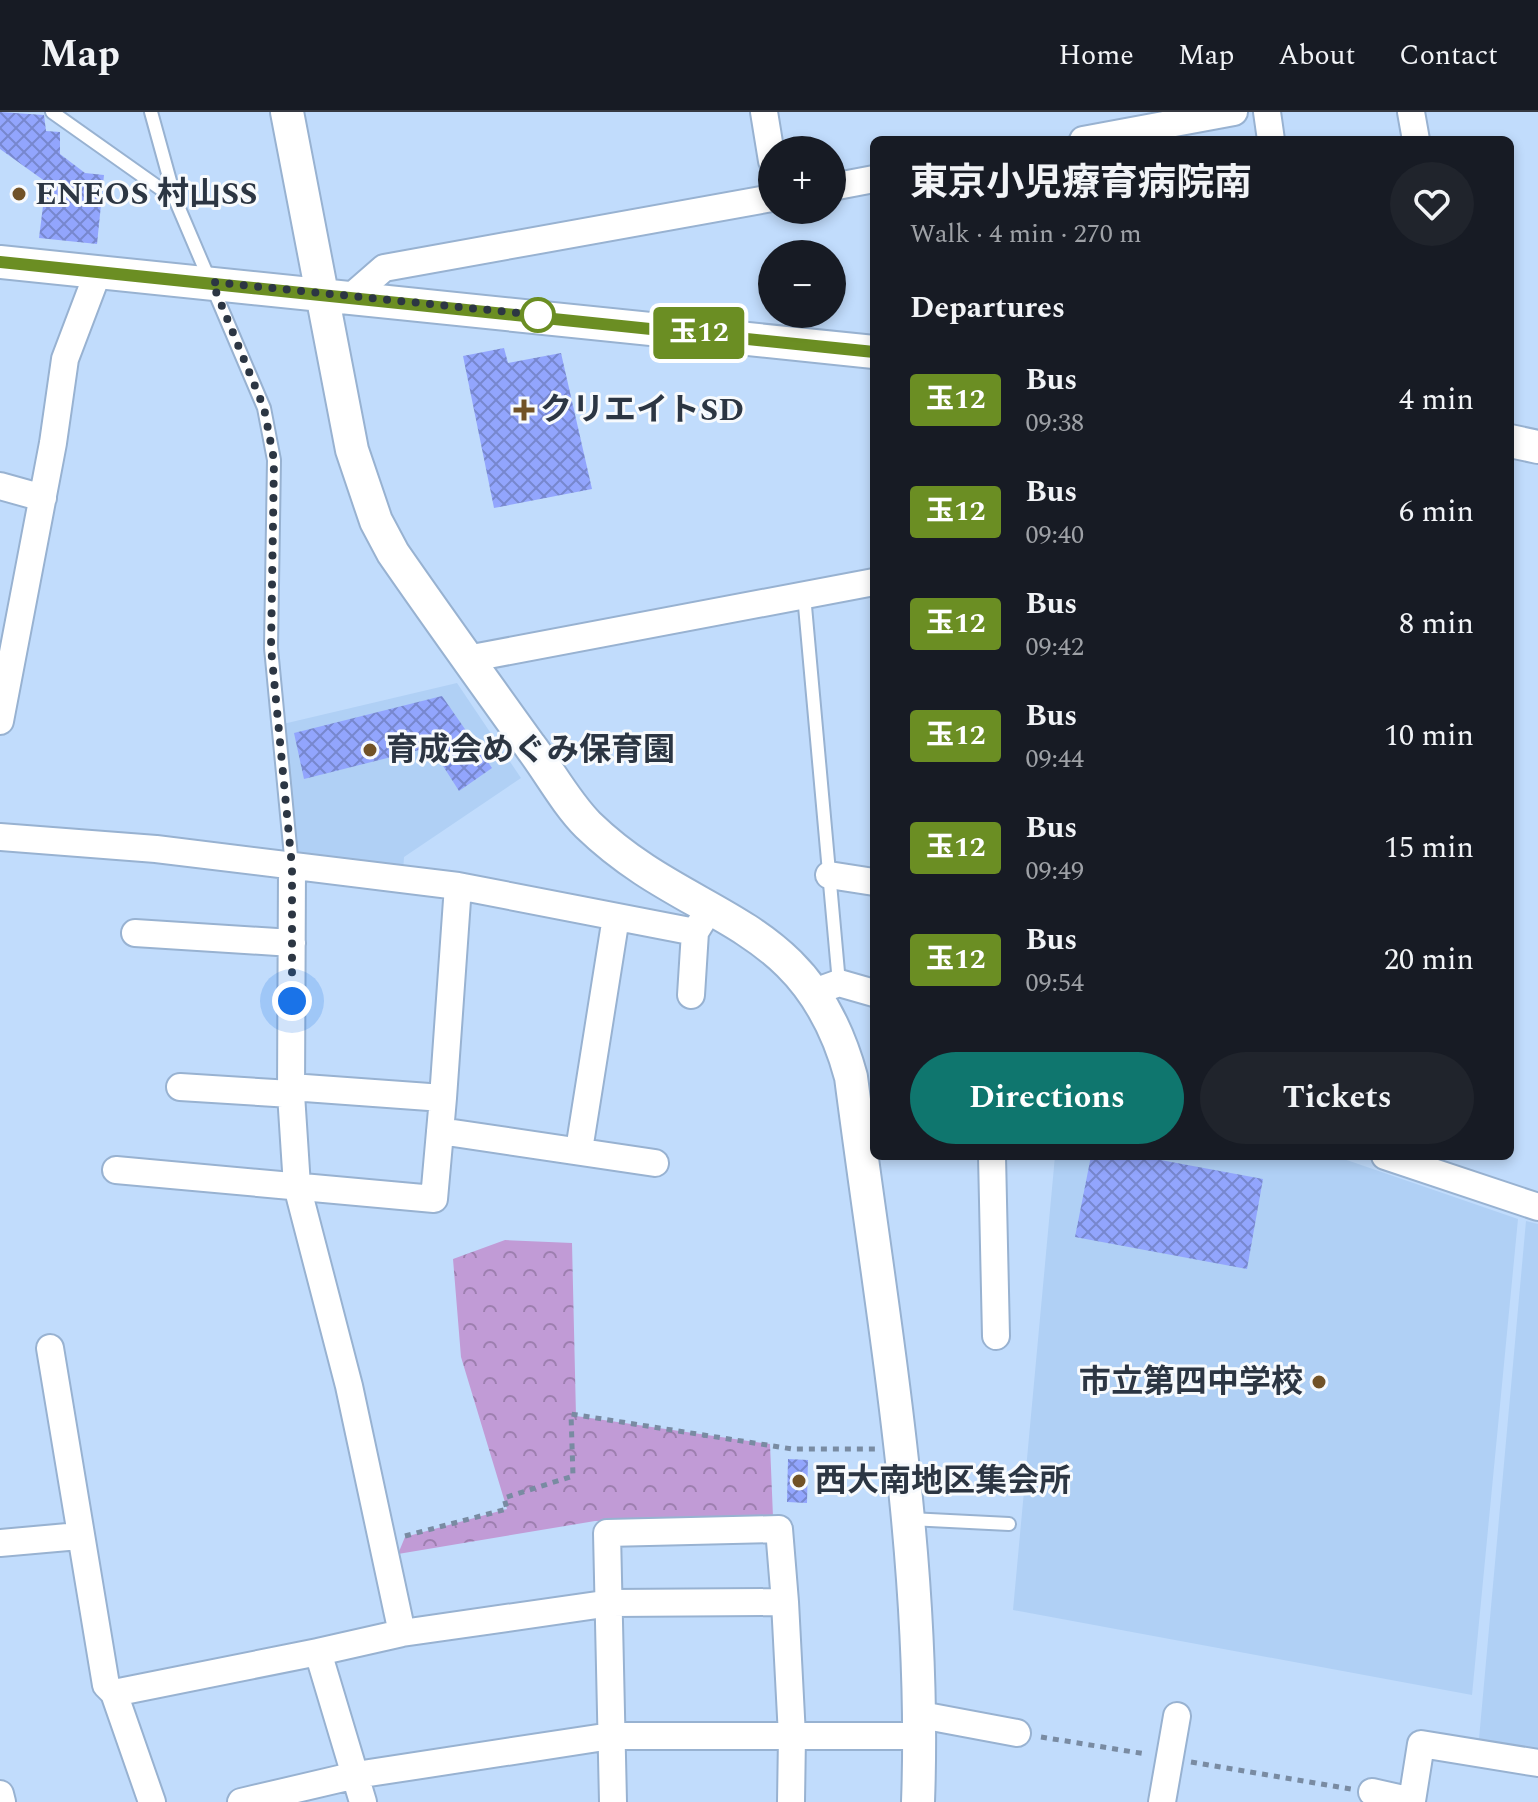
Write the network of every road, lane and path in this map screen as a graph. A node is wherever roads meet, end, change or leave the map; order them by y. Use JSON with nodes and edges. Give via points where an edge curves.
{"nodes":[{"id":1,"x":52,"y":112,"type":"edge"},
{"id":2,"x":151,"y":112,"type":"edge"},
{"id":3,"x":287,"y":112,"type":"edge"},
{"id":4,"x":764,"y":112,"type":"edge"},
{"id":5,"x":1234,"y":112,"type":"edge"},
{"id":6,"x":1267,"y":112,"type":"edge"},
{"id":7,"x":1411,"y":112,"type":"edge"},
{"id":8,"x":768,"y":136,"type":"edge"},
{"id":9,"x":1105,"y":136,"type":"edge"},
{"id":10,"x":1270,"y":136,"type":"edge"},
{"id":11,"x":1415,"y":136,"type":"edge"},
{"id":12,"x":870,"y":180,"type":"edge"},
{"id":13,"x":846,"y":184,"type":"edge"},
{"id":14,"x":175,"y":199,"type":"junction"},
{"id":15,"x":758,"y":201,"type":"edge"},
{"id":16,"x":0,"y":262,"type":"edge"},
{"id":17,"x":98,"y":272,"type":"junction"},
{"id":18,"x":212,"y":282,"type":"junction"},
{"id":19,"x":338,"y":294,"type":"junction"},
{"id":20,"x":870,"y":352,"type":"edge"},
{"id":21,"x":1514,"y":442,"type":"edge"},
{"id":22,"x":1538,"y":447,"type":"edge"},
{"id":23,"x":0,"y":486,"type":"edge"},
{"id":24,"x":43,"y":498,"type":"junction"},
{"id":25,"x":870,"y":583,"type":"edge"},
{"id":26,"x":804,"y":595,"type":"junction"},
{"id":27,"x":9,"y":624,"type":"edge"},
{"id":28,"x":467,"y":659,"type":"junction"},
{"id":29,"x":0,"y":721,"type":"edge"},
{"id":30,"x":0,"y":837,"type":"edge"},
{"id":31,"x":292,"y":867,"type":"junction"},
{"id":32,"x":829,"y":875,"type":"junction"},
{"id":33,"x":870,"y":881,"type":"edge"},
{"id":34,"x":458,"y":886,"type":"junction"},
{"id":35,"x":616,"y":917,"type":"junction"},
{"id":36,"x":703,"y":920,"type":"junction"},
{"id":37,"x":135,"y":933,"type":"dead end"},
{"id":38,"x":292,"y":943,"type":"junction"},
{"id":39,"x":826,"y":987,"type":"junction"},
{"id":40,"x":870,"y":992,"type":"edge"},
{"id":41,"x":691,"y":995,"type":"dead end"},
{"id":42,"x":180,"y":1087,"type":"dead end"},
{"id":43,"x":291,"y":1091,"type":"junction"},
{"id":44,"x":443,"y":1098,"type":"junction"},
{"id":45,"x":440,"y":1131,"type":"junction"},
{"id":46,"x":579,"y":1150,"type":"junction"},
{"id":47,"x":992,"y":1160,"type":"edge"},
{"id":48,"x":1397,"y":1160,"type":"edge"},
{"id":49,"x":655,"y":1163,"type":"dead end"},
{"id":50,"x":116,"y":1170,"type":"dead end"},
{"id":51,"x":297,"y":1186,"type":"junction"},
{"id":52,"x":1538,"y":1207,"type":"edge"},
{"id":53,"x":996,"y":1336,"type":"dead end"},
{"id":54,"x":50,"y":1348,"type":"dead end"},
{"id":55,"x":900,"y":1449,"type":"junction"},
{"id":56,"x":910,"y":1519,"type":"junction"},
{"id":57,"x":1009,"y":1524,"type":"dead end"},
{"id":58,"x":79,"y":1536,"type":"junction"},
{"id":59,"x":381,"y":1542,"type":"junction"},
{"id":60,"x":0,"y":1543,"type":"edge"},
{"id":61,"x":785,"y":1602,"type":"junction"},
{"id":62,"x":611,"y":1603,"type":"junction"},
{"id":63,"x":402,"y":1633,"type":"junction"},
{"id":64,"x":318,"y":1652,"type":"junction"},
{"id":65,"x":114,"y":1693,"type":"junction"},
{"id":66,"x":1177,"y":1716,"type":"dead end"},
{"id":67,"x":921,"y":1726,"type":"junction"},
{"id":68,"x":1017,"y":1733,"type":"dead end"},
{"id":69,"x":611,"y":1736,"type":"junction"},
{"id":70,"x":792,"y":1736,"type":"junction"},
{"id":71,"x":1538,"y":1763,"type":"edge"},
{"id":72,"x":356,"y":1775,"type":"junction"},
{"id":73,"x":1372,"y":1792,"type":"dead end"},
{"id":74,"x":0,"y":1794,"type":"edge"},
{"id":75,"x":2,"y":1802,"type":"edge"},
{"id":76,"x":152,"y":1802,"type":"edge"},
{"id":77,"x":241,"y":1802,"type":"edge"},
{"id":78,"x":363,"y":1802,"type":"edge"},
{"id":79,"x":613,"y":1802,"type":"edge"},
{"id":80,"x":791,"y":1802,"type":"edge"},
{"id":81,"x":918,"y":1802,"type":"edge"},
{"id":82,"x":1162,"y":1802,"type":"edge"}],
"edges":[{"from":1,"to":14,"type":"lane"},
{"from":2,"to":14,"type":"lane"},
{"from":3,"to":19,"type":"street"},
{"from":4,"to":8,"type":"street"},
{"from":5,"to":9,"type":"street"},
{"from":6,"to":10,"type":"street"},
{"from":7,"to":11,"type":"street"},
{"from":12,"to":13,"type":"street"},
{"from":14,"to":18,"type":"lane"},
{"from":15,"to":19,"type":"street","via":[[384,268]]},
{"from":16,"to":17,"type":"street"},
{"from":17,"to":18,"type":"street"},
{"from":17,"to":24,"type":"street","via":[[65,359]]},
{"from":18,"to":19,"type":"street"},
{"from":18,"to":31,"type":"lane","via":[[264,408],[274,460],[271,648]]},
{"from":19,"to":20,"type":"street"},
{"from":19,"to":28,"type":"street","via":[[352,450],[372,510],[393,553]]},
{"from":21,"to":22,"type":"street"},
{"from":23,"to":24,"type":"street"},
{"from":24,"to":27,"type":"street"},
{"from":25,"to":26,"type":"street"},
{"from":26,"to":28,"type":"street"},
{"from":26,"to":32,"type":"lane"},
{"from":27,"to":29,"type":"street"},
{"from":28,"to":36,"type":"street","via":[[587,824]]},
{"from":30,"to":31,"type":"street","via":[[156,849]]},
{"from":31,"to":34,"type":"street"},
{"from":31,"to":38,"type":"street"},
{"from":32,"to":33,"type":"street"},
{"from":32,"to":39,"type":"lane"},
{"from":34,"to":35,"type":"street"},
{"from":34,"to":44,"type":"street"},
{"from":35,"to":36,"type":"street"},
{"from":35,"to":46,"type":"street"},
{"from":36,"to":39,"type":"street","via":[[768,943]]},
{"from":36,"to":41,"type":"street"},
{"from":37,"to":38,"type":"street"},
{"from":38,"to":43,"type":"street"},
{"from":39,"to":40,"type":"street"},
{"from":39,"to":55,"type":"street","via":[[851,1077]]},
{"from":42,"to":43,"type":"street"},
{"from":43,"to":44,"type":"street"},
{"from":43,"to":51,"type":"street"},
{"from":44,"to":45,"type":"street"},
{"from":45,"to":46,"type":"street"},
{"from":45,"to":51,"type":"street","via":[[434,1199]]},
{"from":46,"to":49,"type":"street"},
{"from":47,"to":53,"type":"street"},
{"from":48,"to":52,"type":"street"},
{"from":50,"to":51,"type":"street"},
{"from":51,"to":59,"type":"street","via":[[349,1386]]},
{"from":54,"to":58,"type":"street"},
{"from":55,"to":56,"type":"street"},
{"from":55,"to":59,"type":"path","via":[[792,1449],[571,1414],[573,1476],[504,1498],[507,1509]]},
{"from":56,"to":57,"type":"lane"},
{"from":56,"to":67,"type":"street"},
{"from":58,"to":60,"type":"street"},
{"from":58,"to":65,"type":"street","via":[[106,1685]]},
{"from":59,"to":63,"type":"street"},
{"from":61,"to":62,"type":"street"},
{"from":61,"to":62,"type":"street","via":[[779,1529],[607,1533]]},
{"from":61,"to":70,"type":"street"},
{"from":62,"to":63,"type":"street"},
{"from":62,"to":69,"type":"street"},
{"from":63,"to":64,"type":"street"},
{"from":64,"to":65,"type":"street"},
{"from":64,"to":72,"type":"street"},
{"from":65,"to":76,"type":"street"},
{"from":66,"to":82,"type":"street"},
{"from":67,"to":68,"type":"street"},
{"from":67,"to":70,"type":"street"},
{"from":67,"to":81,"type":"street"},
{"from":69,"to":70,"type":"street"},
{"from":69,"to":72,"type":"street"},
{"from":69,"to":79,"type":"street"},
{"from":70,"to":80,"type":"street"},
{"from":71,"to":73,"type":"street","via":[[1421,1744],[1412,1801]]},
{"from":72,"to":77,"type":"street"},
{"from":72,"to":78,"type":"street"},
{"from":74,"to":75,"type":"street"}]}
